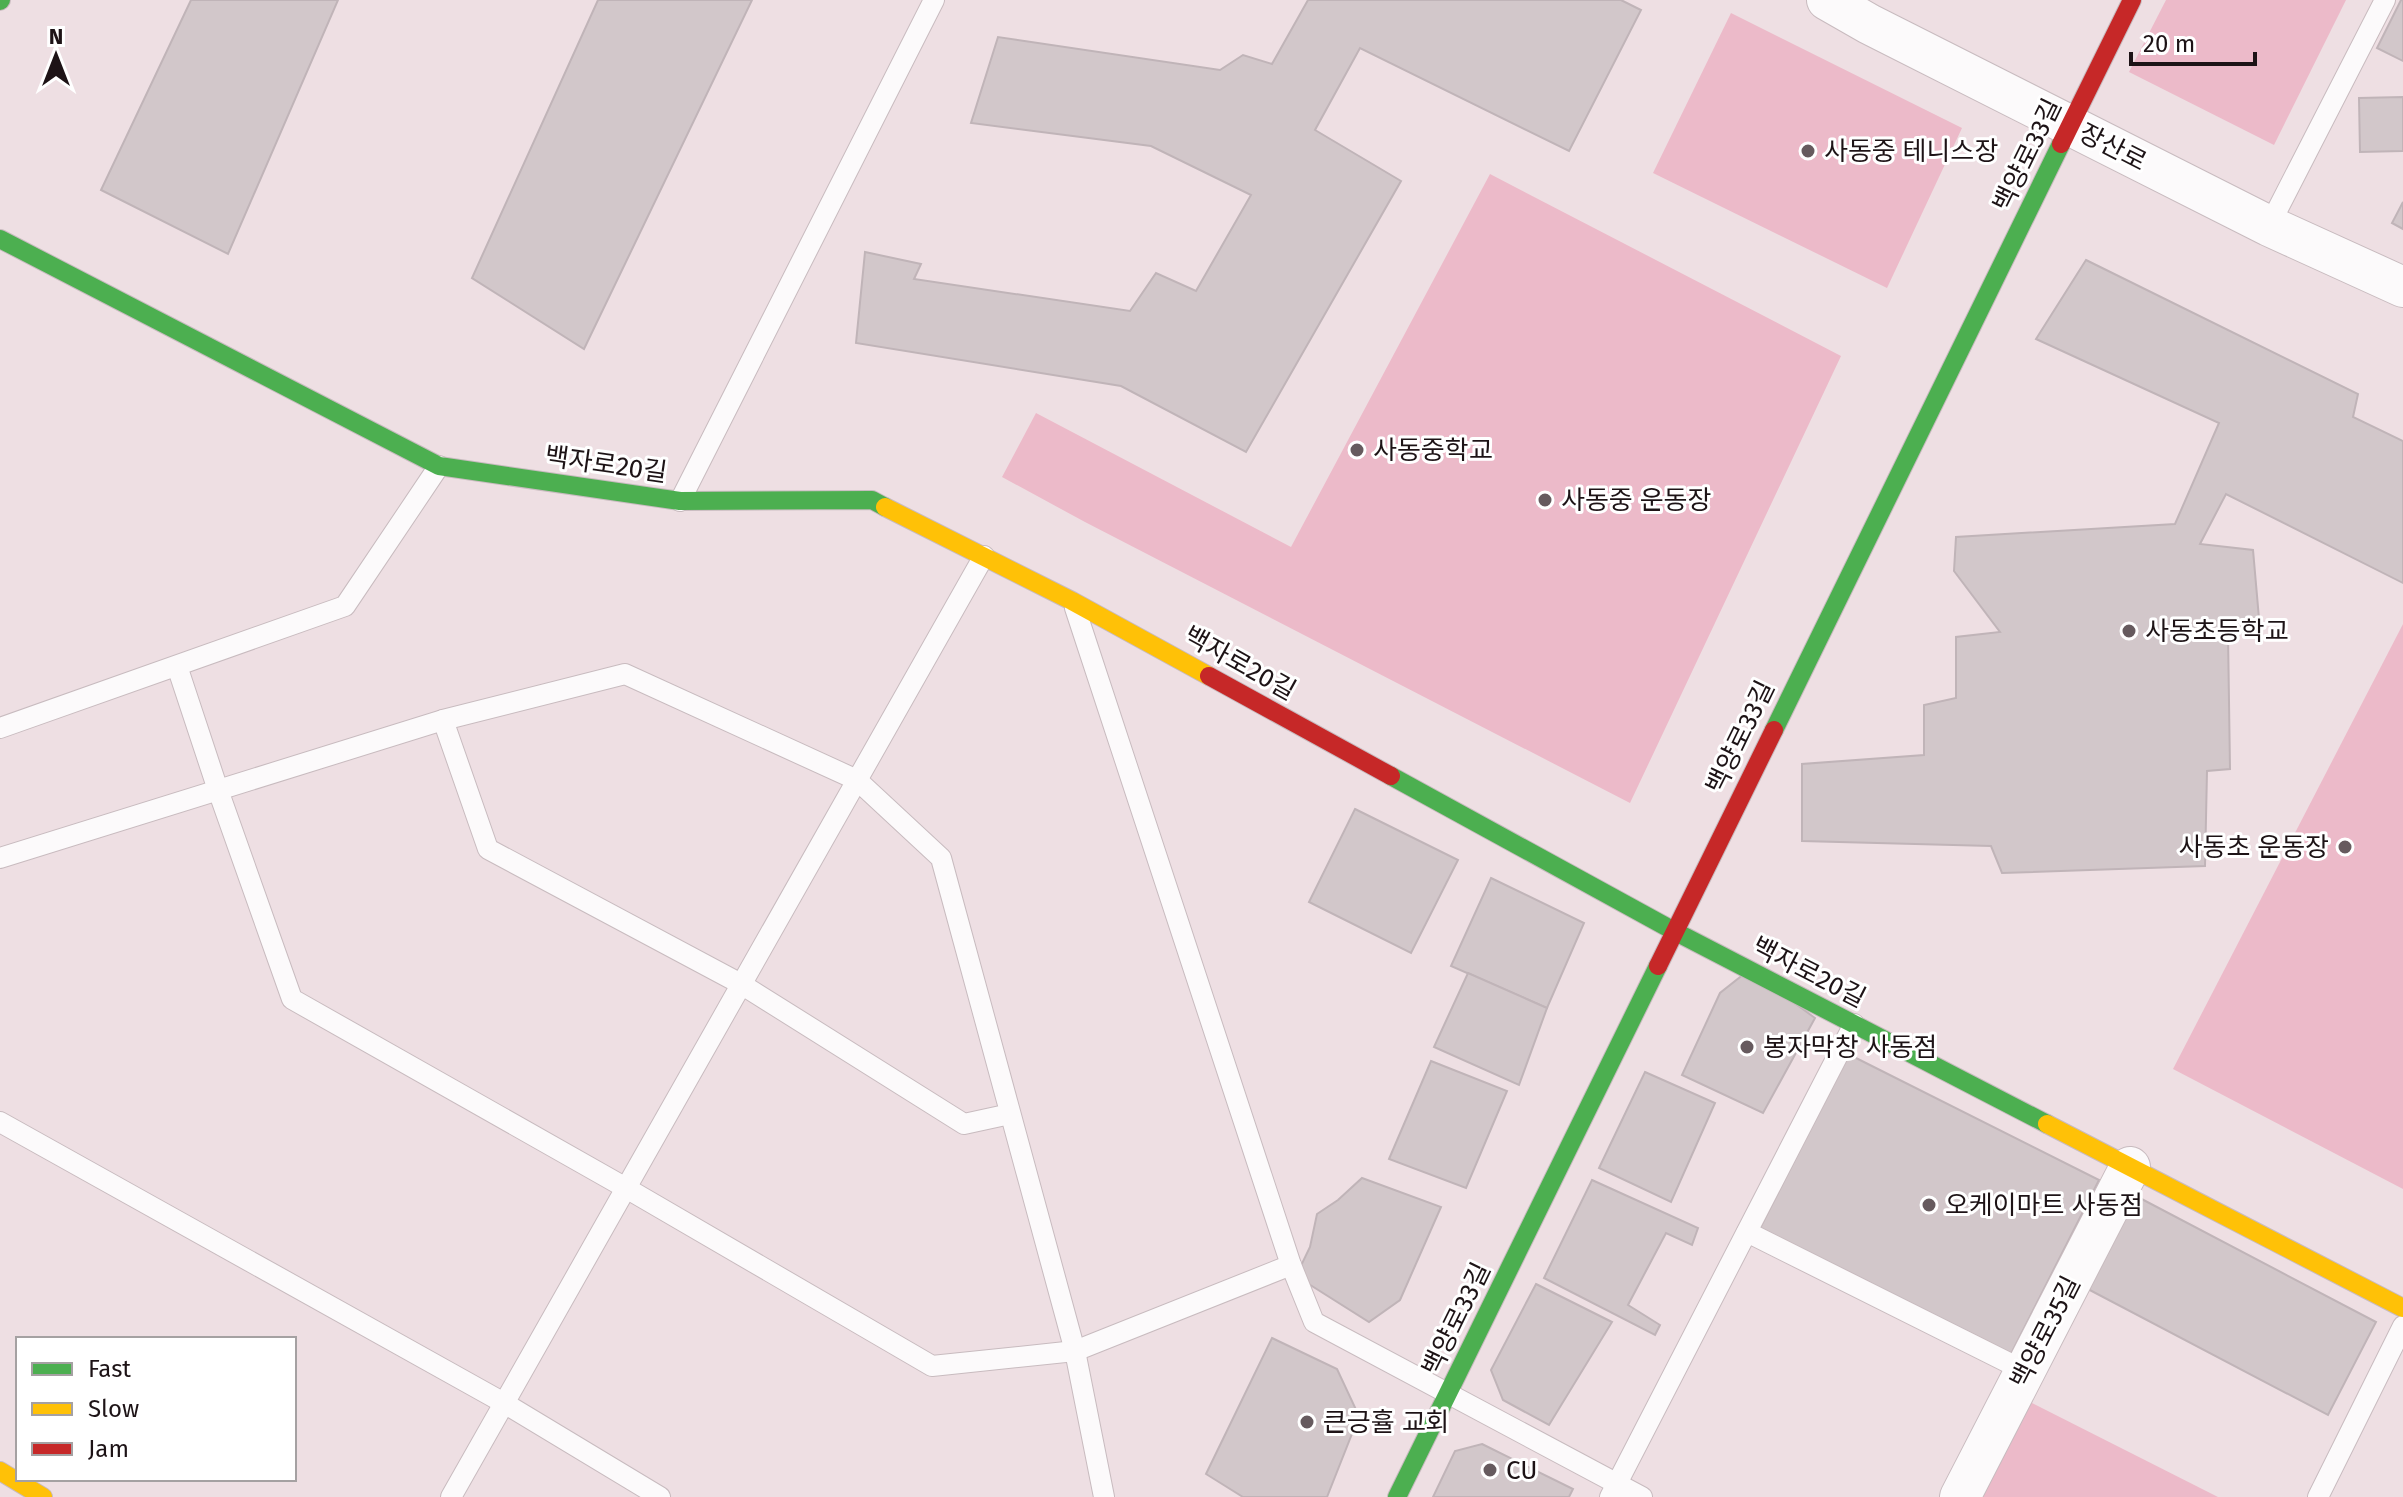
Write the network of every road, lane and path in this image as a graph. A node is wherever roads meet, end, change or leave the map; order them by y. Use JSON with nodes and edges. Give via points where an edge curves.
{"nodes":[{"id":1,"x":934,"y":0,"type":"edge"},
{"id":2,"x":1827,"y":0,"type":"edge"},
{"id":3,"x":2132,"y":0,"type":"edge"},
{"id":4,"x":2385,"y":0,"type":"edge"},
{"id":5,"x":1876,"y":12,"type":"edge"},
{"id":6,"x":2070,"y":126,"type":"junction"},
{"id":7,"x":2269,"y":226,"type":"junction"},
{"id":8,"x":0,"y":239,"type":"edge"},
{"id":9,"x":2403,"y":287,"type":"edge"},
{"id":10,"x":439,"y":466,"type":"junction"},
{"id":11,"x":680,"y":501,"type":"junction"},
{"id":12,"x":984,"y":556,"type":"junction"},
{"id":13,"x":1072,"y":601,"type":"junction"},
{"id":14,"x":177,"y":666,"type":"junction"},
{"id":15,"x":443,"y":720,"type":"junction"},
{"id":16,"x":0,"y":728,"type":"edge"},
{"id":17,"x":857,"y":780,"type":"junction"},
{"id":18,"x":218,"y":790,"type":"junction"},
{"id":19,"x":0,"y":858,"type":"edge"},
{"id":20,"x":1674,"y":931,"type":"junction"},
{"id":21,"x":741,"y":984,"type":"junction"},
{"id":22,"x":1854,"y":1024,"type":"junction"},
{"id":23,"x":1010,"y":1114,"type":"junction"},
{"id":24,"x":0,"y":1122,"type":"edge"},
{"id":25,"x":2130,"y":1167,"type":"junction"},
{"id":26,"x":626,"y":1188,"type":"junction"},
{"id":27,"x":1747,"y":1232,"type":"junction"},
{"id":28,"x":1291,"y":1265,"type":"junction"},
{"id":29,"x":2403,"y":1308,"type":"edge"},
{"id":30,"x":2403,"y":1326,"type":"edge"},
{"id":31,"x":1075,"y":1351,"type":"junction"},
{"id":32,"x":2025,"y":1371,"type":"junction"},
{"id":33,"x":1448,"y":1393,"type":"junction"},
{"id":34,"x":504,"y":1403,"type":"junction"},
{"id":35,"x":17,"y":1481,"type":"edge"},
{"id":36,"x":1613,"y":1490,"type":"edge"},
{"id":37,"x":43,"y":1497,"type":"edge"},
{"id":38,"x":451,"y":1497,"type":"edge"},
{"id":39,"x":660,"y":1497,"type":"edge"},
{"id":40,"x":1104,"y":1497,"type":"edge"},
{"id":41,"x":1397,"y":1497,"type":"edge"},
{"id":42,"x":1642,"y":1497,"type":"edge"},
{"id":43,"x":1960,"y":1497,"type":"edge"},
{"id":44,"x":2318,"y":1497,"type":"edge"}],
"edges":[{"from":1,"to":11,"type":"lane"},
{"from":2,"to":5,"type":"street","name":"장산로"},
{"from":3,"to":6,"type":"street","name":"백양로33길"},
{"from":4,"to":7,"type":"lane"},
{"from":5,"to":6,"type":"street","name":"장산로"},
{"from":6,"to":7,"type":"street","name":"장산로"},
{"from":6,"to":20,"type":"street","name":"백양로33길"},
{"from":7,"to":9,"type":"street","name":"장산로"},
{"from":8,"to":10,"type":"street","name":"백자로20길"},
{"from":10,"to":11,"type":"street","name":"백자로20길"},
{"from":10,"to":14,"type":"lane","via":[[345,606]]},
{"from":11,"to":12,"type":"street","name":"백자로20길","via":[[872,500]]},
{"from":12,"to":13,"type":"street","name":"백자로20길"},
{"from":12,"to":17,"type":"lane"},
{"from":13,"to":20,"type":"street","name":"백자로20길"},
{"from":13,"to":28,"type":"lane"},
{"from":14,"to":16,"type":"lane"},
{"from":14,"to":18,"type":"lane"},
{"from":15,"to":17,"type":"lane","via":[[625,674]]},
{"from":15,"to":18,"type":"lane"},
{"from":15,"to":21,"type":"lane","via":[[488,849]]},
{"from":17,"to":21,"type":"lane"},
{"from":17,"to":23,"type":"lane","via":[[941,858]]},
{"from":18,"to":19,"type":"lane"},
{"from":18,"to":26,"type":"lane","via":[[292,999]]},
{"from":20,"to":22,"type":"street","name":"백자로20길"},
{"from":20,"to":33,"type":"street","name":"백양로33길"},
{"from":21,"to":23,"type":"lane","via":[[964,1124]]},
{"from":21,"to":26,"type":"lane"},
{"from":22,"to":25,"type":"street","name":"백자로20길"},
{"from":22,"to":27,"type":"lane"},
{"from":23,"to":31,"type":"lane"},
{"from":24,"to":34,"type":"lane"},
{"from":25,"to":29,"type":"street","name":"백자로20길"},
{"from":25,"to":32,"type":"street","name":"백양로35길"},
{"from":26,"to":31,"type":"lane","via":[[932,1366]]},
{"from":26,"to":34,"type":"lane"},
{"from":27,"to":32,"type":"lane"},
{"from":27,"to":36,"type":"lane"},
{"from":28,"to":31,"type":"lane"},
{"from":28,"to":33,"type":"lane","via":[[1314,1322]]},
{"from":30,"to":44,"type":"lane"},
{"from":31,"to":40,"type":"lane"},
{"from":32,"to":43,"type":"street","name":"백양로35길"},
{"from":33,"to":36,"type":"lane"},
{"from":33,"to":41,"type":"street","name":"백양로33길"},
{"from":34,"to":38,"type":"lane"},
{"from":34,"to":39,"type":"lane"},
{"from":35,"to":37,"type":"street"},
{"from":36,"to":42,"type":"lane"}]}
